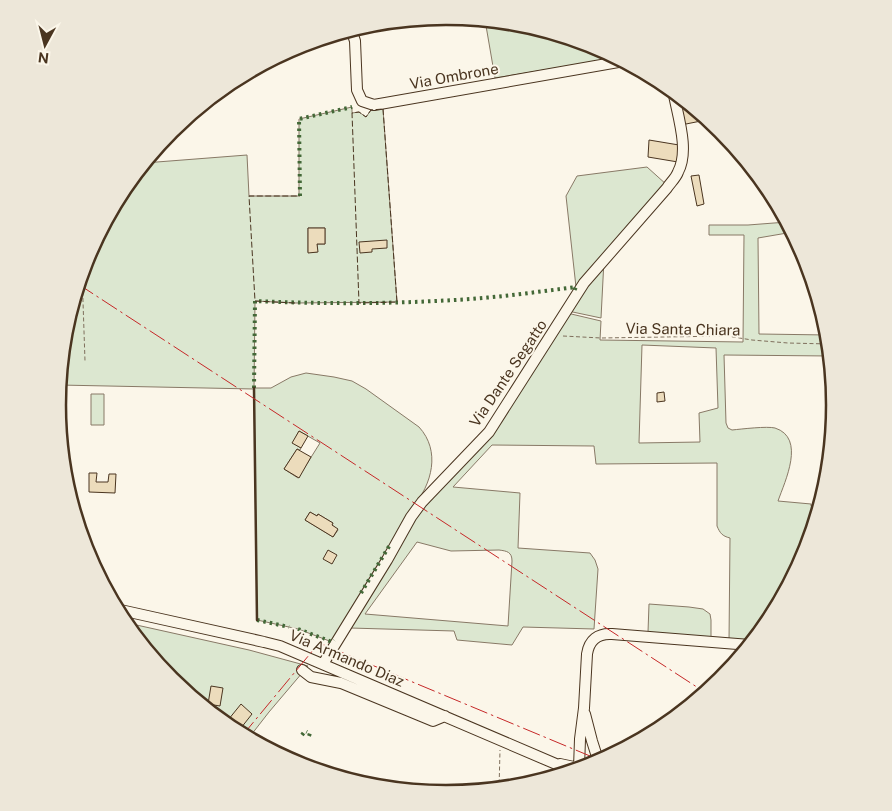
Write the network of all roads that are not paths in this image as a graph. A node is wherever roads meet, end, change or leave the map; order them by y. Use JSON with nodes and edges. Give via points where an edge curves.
{"nodes":[{"id":1,"x":353,"y":37,"type":"edge"},
{"id":2,"x":612,"y":63,"type":"edge"},
{"id":3,"x":675,"y":102,"type":"edge"},
{"id":4,"x":127,"y":612,"type":"edge"},
{"id":5,"x":742,"y":644,"type":"edge"},
{"id":6,"x":323,"y":664,"type":"junction"},
{"id":7,"x":302,"y":670,"type":"dead end"},
{"id":8,"x":584,"y":708,"type":"junction"},
{"id":9,"x":445,"y":716,"type":"junction"},
{"id":10,"x":597,"y":755,"type":"edge"},
{"id":11,"x":579,"y":762,"type":"edge"},
{"id":12,"x":556,"y":764,"type":"junction"},
{"id":13,"x":567,"y":766,"type":"edge"},
{"id":14,"x":562,"y":768,"type":"edge"}],
"edges":[{"from":1,"to":2,"type":"street","name":"Via Ombrone","via":[[357,90],[362,101],[374,105]]},
{"from":3,"to":6,"type":"street","name":"Via Dante Segatto","via":[[683,160],[678,173],[584,283],[489,432],[411,517]]},
{"from":4,"to":6,"type":"street","name":"Via Armando Diaz","via":[[280,646]]},
{"from":5,"to":8,"type":"street","via":[[602,634],[592,641],[587,651]]},
{"from":6,"to":9,"type":"street","name":"Via Armando Diaz"},
{"from":7,"to":9,"type":"street","via":[[310,677],[341,682],[433,721]]},
{"from":8,"to":10,"type":"street"},
{"from":8,"to":11,"type":"street"},
{"from":9,"to":12,"type":"street","name":"Via Armando Diaz"},
{"from":12,"to":13,"type":"street","name":"Via Armando Diaz"},
{"from":12,"to":14,"type":"street","name":"Via Armando Diaz"}]}
